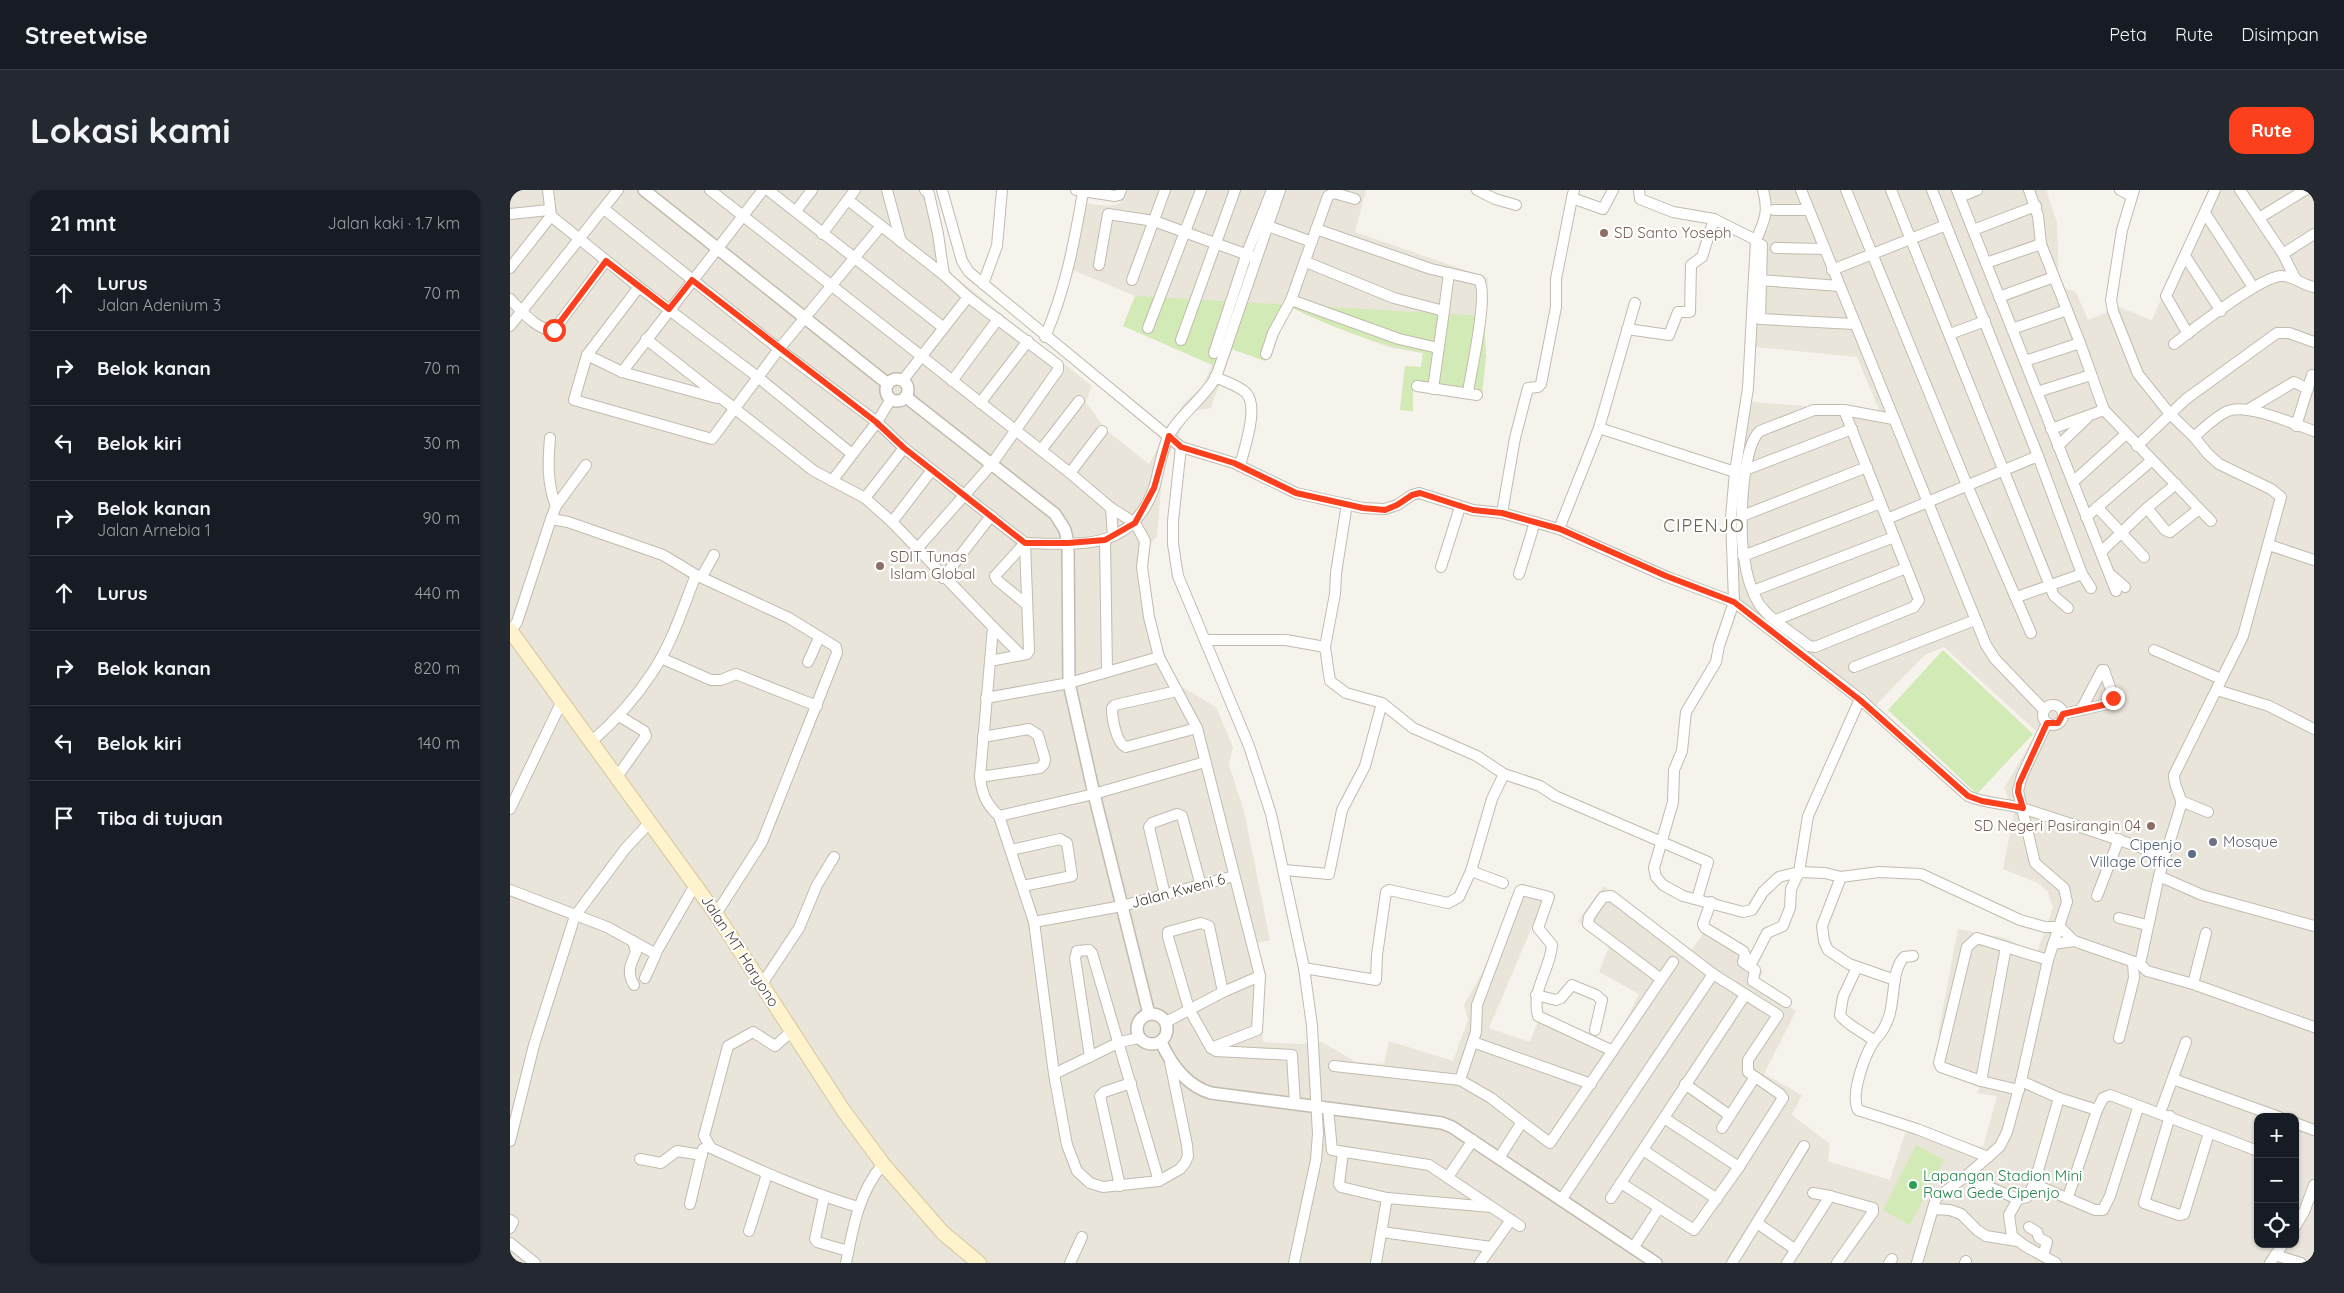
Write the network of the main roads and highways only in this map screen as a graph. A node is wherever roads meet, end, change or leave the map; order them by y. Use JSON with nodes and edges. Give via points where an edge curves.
{"nodes":[{"id":1,"x":511,"y":635,"type":"edge"},
{"id":2,"x":979,"y":1263,"type":"edge"}],
"edges":[{"from":1,"to":2,"type":"main road","name":"Jalan MT Haryono","via":[[696,885],[838,1102],[883,1164],[942,1233]]}]}
